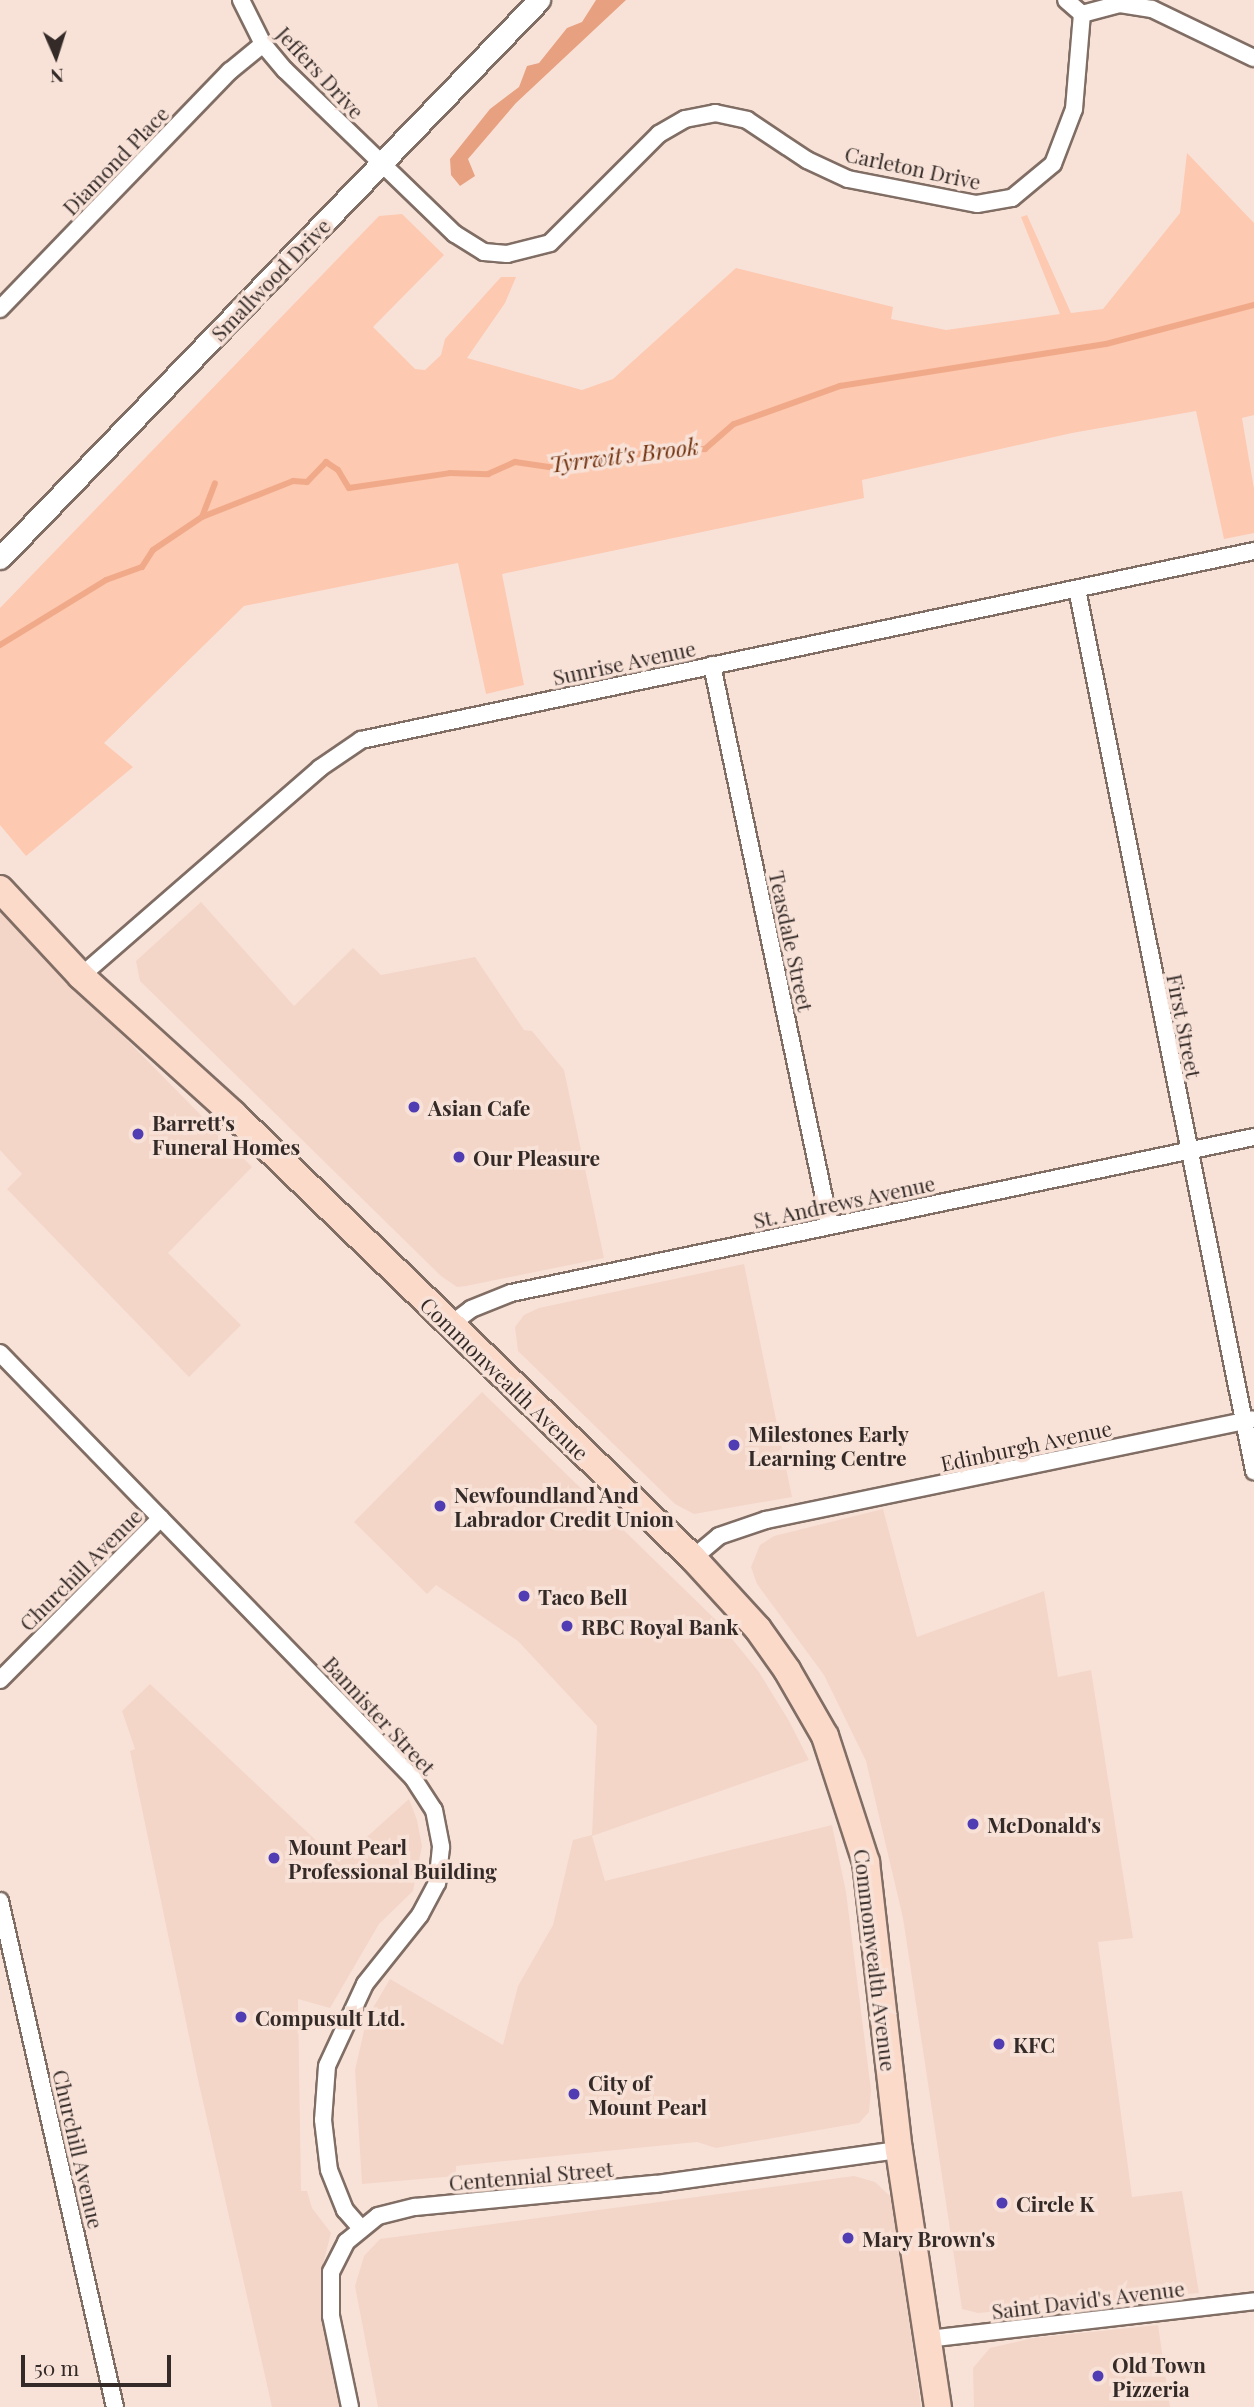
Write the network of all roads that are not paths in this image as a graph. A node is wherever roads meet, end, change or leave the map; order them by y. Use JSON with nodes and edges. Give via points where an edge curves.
{"nodes":[{"id":1,"x":241,"y":0,"type":"edge"},
{"id":2,"x":539,"y":0,"type":"edge"},
{"id":3,"x":1066,"y":0,"type":"edge"},
{"id":4,"x":1082,"y":14,"type":"junction"},
{"id":5,"x":263,"y":44,"type":"junction"},
{"id":6,"x":1254,"y":58,"type":"edge"},
{"id":7,"x":383,"y":163,"type":"junction"},
{"id":8,"x":0,"y":309,"type":"edge"},
{"id":9,"x":1254,"y":551,"type":"edge"},
{"id":10,"x":0,"y":558,"type":"edge"},
{"id":11,"x":1077,"y":589,"type":"junction"},
{"id":12,"x":712,"y":665,"type":"junction"},
{"id":13,"x":0,"y":889,"type":"edge"},
{"id":14,"x":81,"y":976,"type":"junction"},
{"id":15,"x":1254,"y":1137,"type":"edge"},
{"id":16,"x":1188,"y":1150,"type":"junction"},
{"id":17,"x":830,"y":1226,"type":"junction"},
{"id":18,"x":450,"y":1325,"type":"junction"},
{"id":19,"x":0,"y":1353,"type":"edge"},
{"id":20,"x":1249,"y":1420,"type":"edge"},
{"id":21,"x":1254,"y":1471,"type":"edge"},
{"id":22,"x":161,"y":1518,"type":"junction"},
{"id":23,"x":693,"y":1558,"type":"junction"},
{"id":24,"x":0,"y":1680,"type":"edge"},
{"id":25,"x":0,"y":1902,"type":"edge"},
{"id":26,"x":900,"y":2150,"type":"junction"},
{"id":27,"x":360,"y":2227,"type":"junction"},
{"id":28,"x":1254,"y":2301,"type":"edge"},
{"id":29,"x":928,"y":2339,"type":"junction"},
{"id":30,"x":115,"y":2407,"type":"edge"},
{"id":31,"x":350,"y":2407,"type":"edge"},
{"id":32,"x":938,"y":2407,"type":"edge"}],
"edges":[{"from":1,"to":5,"type":"street","name":"Jeffers Drive"},
{"from":2,"to":7,"type":"street","name":"Smallwood Drive"},
{"from":3,"to":4,"type":"street"},
{"from":4,"to":6,"type":"street","via":[[1120,5],[1152,9]]},
{"from":4,"to":7,"type":"street","name":"Carleton Drive","via":[[1074,109],[1057,155],[1027,189],[995,202],[977,204],[848,179],[807,160],[747,120],[715,113],[685,119],[659,134],[550,243],[530,252],[495,254],[455,234]]},
{"from":5,"to":7,"type":"street","name":"Jeffers Drive"},
{"from":5,"to":8,"type":"street","name":"Diamond Place","via":[[230,71]]},
{"from":7,"to":10,"type":"street","name":"Smallwood Drive"},
{"from":9,"to":11,"type":"street","name":"Sunrise Avenue"},
{"from":11,"to":12,"type":"street","name":"Sunrise Avenue"},
{"from":11,"to":16,"type":"street","name":"First Street"},
{"from":12,"to":14,"type":"street","name":"Sunrise Avenue","via":[[361,740],[320,768]]},
{"from":12,"to":17,"type":"street","name":"Teasdale Street"},
{"from":13,"to":14,"type":"main road","name":"Commonwealth Avenue"},
{"from":14,"to":18,"type":"main road","name":"Commonwealth Avenue","via":[[233,1114]]},
{"from":15,"to":16,"type":"street","name":"St. Andrews Avenue"},
{"from":16,"to":17,"type":"street","name":"St. Andrews Avenue"},
{"from":16,"to":20,"type":"street","name":"First Street"},
{"from":17,"to":18,"type":"street","name":"St. Andrews Avenue","via":[[511,1293],[471,1309]]},
{"from":18,"to":23,"type":"main road","name":"Commonwealth Avenue"},
{"from":19,"to":22,"type":"street","name":"Bannister Street"},
{"from":20,"to":21,"type":"street","name":"First Street"},
{"from":20,"to":23,"type":"street","name":"Edinburgh Avenue","via":[[766,1520],[719,1536]]},
{"from":22,"to":24,"type":"street","name":"Churchill Avenue"},
{"from":22,"to":27,"type":"street","name":"Bannister Street","via":[[413,1777],[437,1822],[441,1859],[432,1893],[365,1984],[327,2066],[323,2120],[329,2170],[345,2210]]},
{"from":23,"to":26,"type":"main road","name":"Commonwealth Avenue","via":[[758,1629],[787,1670],[825,1736],[853,1812],[874,1913]]},
{"from":25,"to":30,"type":"street","name":"Churchill Avenue"},
{"from":26,"to":27,"type":"street","name":"Centennial Street","via":[[656,2184],[415,2207],[378,2216]]},
{"from":26,"to":29,"type":"main road","name":"Commonwealth Avenue"},
{"from":27,"to":31,"type":"street","name":"Centennial Street","via":[[338,2257],[328,2293]]},
{"from":28,"to":29,"type":"street","name":"Saint David's Avenue"},
{"from":29,"to":32,"type":"main road","name":"Commonwealth Avenue"}]}
